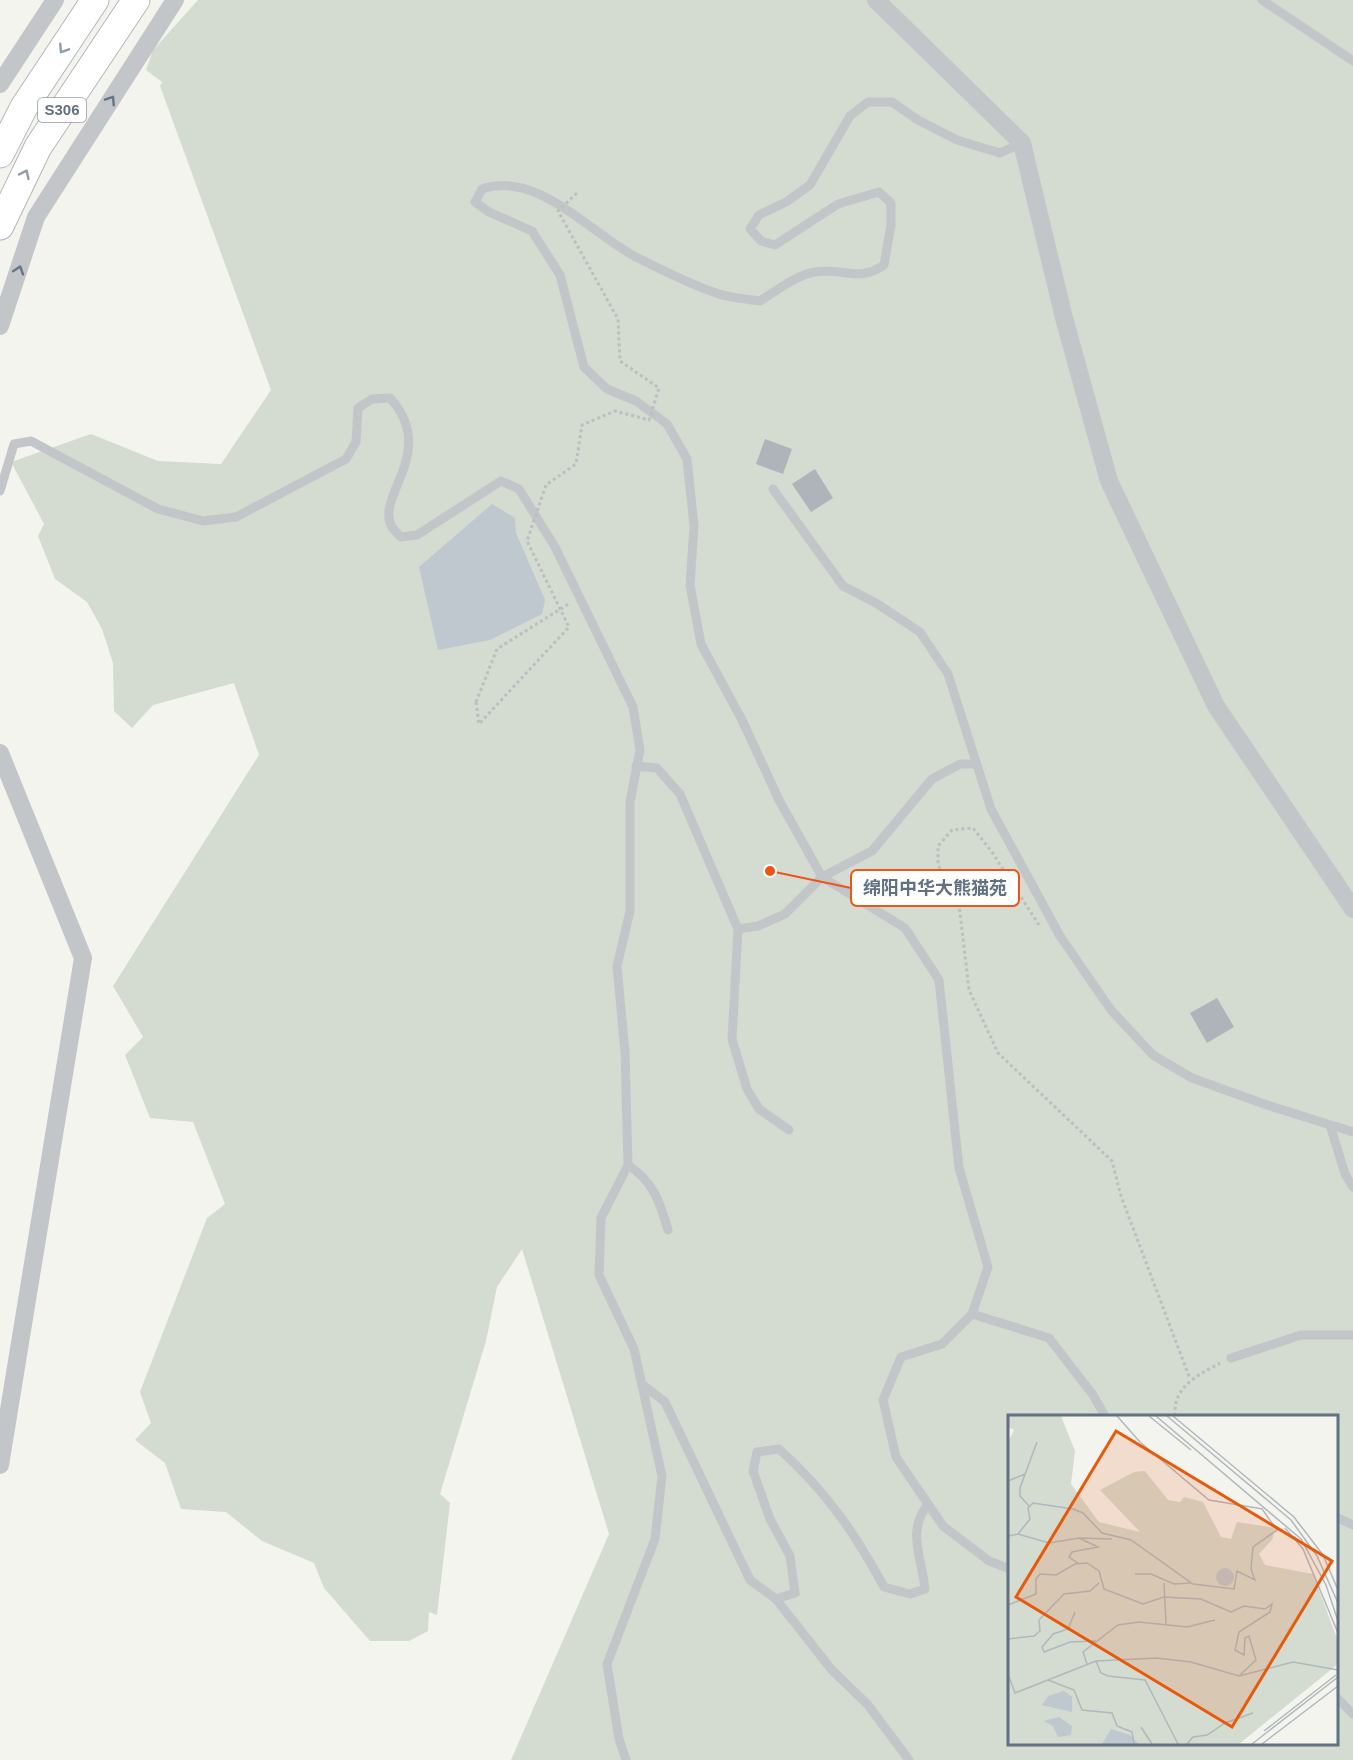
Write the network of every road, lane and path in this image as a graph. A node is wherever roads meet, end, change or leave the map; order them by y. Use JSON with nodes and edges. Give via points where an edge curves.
{"nodes":[{"id":1,"x":56,"y":0,"type":"edge"},
{"id":2,"x":95,"y":0,"type":"edge"},
{"id":3,"x":136,"y":0,"type":"edge"},
{"id":4,"x":175,"y":0,"type":"edge"},
{"id":5,"x":876,"y":0,"type":"edge"},
{"id":6,"x":1262,"y":0,"type":"edge"},
{"id":7,"x":1353,"y":61,"type":"edge"},
{"id":8,"x":0,"y":84,"type":"edge"},
{"id":9,"x":1022,"y":143,"type":"junction"},
{"id":10,"x":0,"y":154,"type":"edge"},
{"id":11,"x":578,"y":192,"type":"dead end"},
{"id":12,"x":0,"y":226,"type":"edge"},
{"id":13,"x":0,"y":326,"type":"edge"},
{"id":14,"x":773,"y":489,"type":"dead end"},
{"id":15,"x":0,"y":491,"type":"edge"},
{"id":16,"x":580,"y":597,"type":"junction"},
{"id":17,"x":0,"y":753,"type":"edge"},
{"id":18,"x":976,"y":764,"type":"junction"},
{"id":19,"x":636,"y":766,"type":"junction"},
{"id":20,"x":822,"y":877,"type":"junction"},
{"id":21,"x":1353,"y":909,"type":"edge"},
{"id":22,"x":738,"y":929,"type":"junction"},
{"id":23,"x":1060,"y":936,"type":"junction"},
{"id":24,"x":1330,"y":1125,"type":"junction"},
{"id":25,"x":789,"y":1130,"type":"dead end"},
{"id":26,"x":1353,"y":1132,"type":"edge"},
{"id":27,"x":628,"y":1165,"type":"junction"},
{"id":28,"x":1353,"y":1187,"type":"edge"},
{"id":29,"x":668,"y":1230,"type":"dead end"},
{"id":30,"x":972,"y":1314,"type":"junction"},
{"id":31,"x":1353,"y":1335,"type":"edge"},
{"id":32,"x":1231,"y":1358,"type":"joint"},
{"id":33,"x":1190,"y":1379,"type":"junction"},
{"id":34,"x":642,"y":1384,"type":"junction"},
{"id":35,"x":1104,"y":1415,"type":"edge"},
{"id":36,"x":1175,"y":1415,"type":"edge"},
{"id":37,"x":0,"y":1465,"type":"edge"},
{"id":38,"x":928,"y":1504,"type":"junction"},
{"id":39,"x":1338,"y":1518,"type":"edge"},
{"id":40,"x":1353,"y":1525,"type":"edge"},
{"id":41,"x":1008,"y":1568,"type":"edge"},
{"id":42,"x":776,"y":1599,"type":"junction"},
{"id":43,"x":1338,"y":1699,"type":"edge"},
{"id":44,"x":1353,"y":1714,"type":"edge"},
{"id":45,"x":626,"y":1760,"type":"edge"},
{"id":46,"x":909,"y":1760,"type":"edge"}],
"edges":[{"from":1,"to":8,"type":"street"},
{"from":2,"to":10,"type":"main road","number":"S306","one_way":true,"via":[[24,107]]},
{"from":12,"to":3,"type":"main road","number":"S306","one_way":true,"via":[[38,147]]},
{"from":13,"to":4,"type":"street","one_way":true,"via":[[36,217]]},
{"from":5,"to":9,"type":"street"},
{"from":6,"to":7,"type":"lane"},
{"from":9,"to":20,"type":"lane","via":[[1000,153],[957,140],[892,102],[868,102],[850,116],[810,185],[759,215],[750,229],[761,241],[775,244],[838,204],[879,192],[891,203],[884,265],[871,274],[814,272],[760,301],[720,294],[634,256],[529,189],[496,184],[482,189],[476,202],[532,231],[560,275],[584,367],[607,389],[636,401],[667,424],[687,459],[694,526],[690,585],[701,644],[779,801]]},
{"from":9,"to":21,"type":"street","via":[[1109,481],[1216,706]]},
{"from":11,"to":16,"type":"path","bridge":true,"via":[[558,211],[618,320],[620,362],[659,388],[649,420],[615,411],[582,425],[576,464],[546,486],[527,541],[569,627],[479,724],[476,702],[497,649]]},
{"from":14,"to":18,"type":"lane","via":[[843,586],[920,632],[948,674]]},
{"from":15,"to":16,"type":"lane","via":[[15,444],[31,441],[158,509],[203,521],[236,517],[346,459],[356,442],[358,408],[372,399],[390,398],[402,411],[410,436],[390,510],[390,525],[401,537],[417,536],[501,481],[519,489]]},
{"from":16,"to":19,"type":"lane","via":[[633,707],[640,750]]},
{"from":17,"to":37,"type":"street","via":[[83,958]]},
{"from":18,"to":20,"type":"lane","via":[[960,764],[932,779],[872,851]]},
{"from":18,"to":23,"type":"lane","via":[[991,808]]},
{"from":19,"to":22,"type":"lane","via":[[657,768],[680,794]]},
{"from":19,"to":27,"type":"lane","via":[[630,802],[630,910],[616,966],[625,1052]]},
{"from":20,"to":22,"type":"lane","via":[[785,914],[758,926]]},
{"from":20,"to":30,"type":"lane","via":[[905,928],[939,980],[958,1168],[988,1267]]},
{"from":22,"to":25,"type":"lane","via":[[732,1039],[747,1089],[759,1109]]},
{"from":23,"to":24,"type":"lane","via":[[1111,1010],[1153,1054],[1192,1078]]},
{"from":23,"to":33,"type":"path","via":[[1051,935],[1039,925],[973,828],[952,830],[938,846],[938,865],[959,904],[969,990],[998,1053],[1113,1161],[1121,1196]]},
{"from":24,"to":26,"type":"lane"},
{"from":24,"to":28,"type":"lane"},
{"from":27,"to":29,"type":"lane","via":[[642,1174],[657,1195]]},
{"from":27,"to":34,"type":"lane","via":[[601,1218],[599,1275],[634,1349]]},
{"from":30,"to":35,"type":"lane","via":[[1049,1338]]},
{"from":30,"to":38,"type":"lane","via":[[942,1344],[901,1357],[883,1400],[896,1457]]},
{"from":31,"to":32,"type":"lane","via":[[1301,1335]]},
{"from":32,"to":33,"type":"path"},
{"from":33,"to":36,"type":"path","via":[[1177,1396]]},
{"from":34,"to":42,"type":"lane","via":[[665,1402],[750,1580]]},
{"from":34,"to":45,"type":"lane","via":[[662,1476],[655,1539],[607,1664]]},
{"from":38,"to":41,"type":"lane","via":[[943,1526],[989,1561]]},
{"from":38,"to":42,"type":"lane","via":[[918,1516],[915,1542],[925,1589],[910,1594],[884,1587],[848,1524],[804,1472],[778,1449],[757,1452],[753,1471],[770,1519],[790,1556],[794,1583],[795,1593]]},
{"from":39,"to":40,"type":"lane"},
{"from":42,"to":46,"type":"lane","via":[[831,1669],[868,1705]]},
{"from":43,"to":44,"type":"lane"}]}
